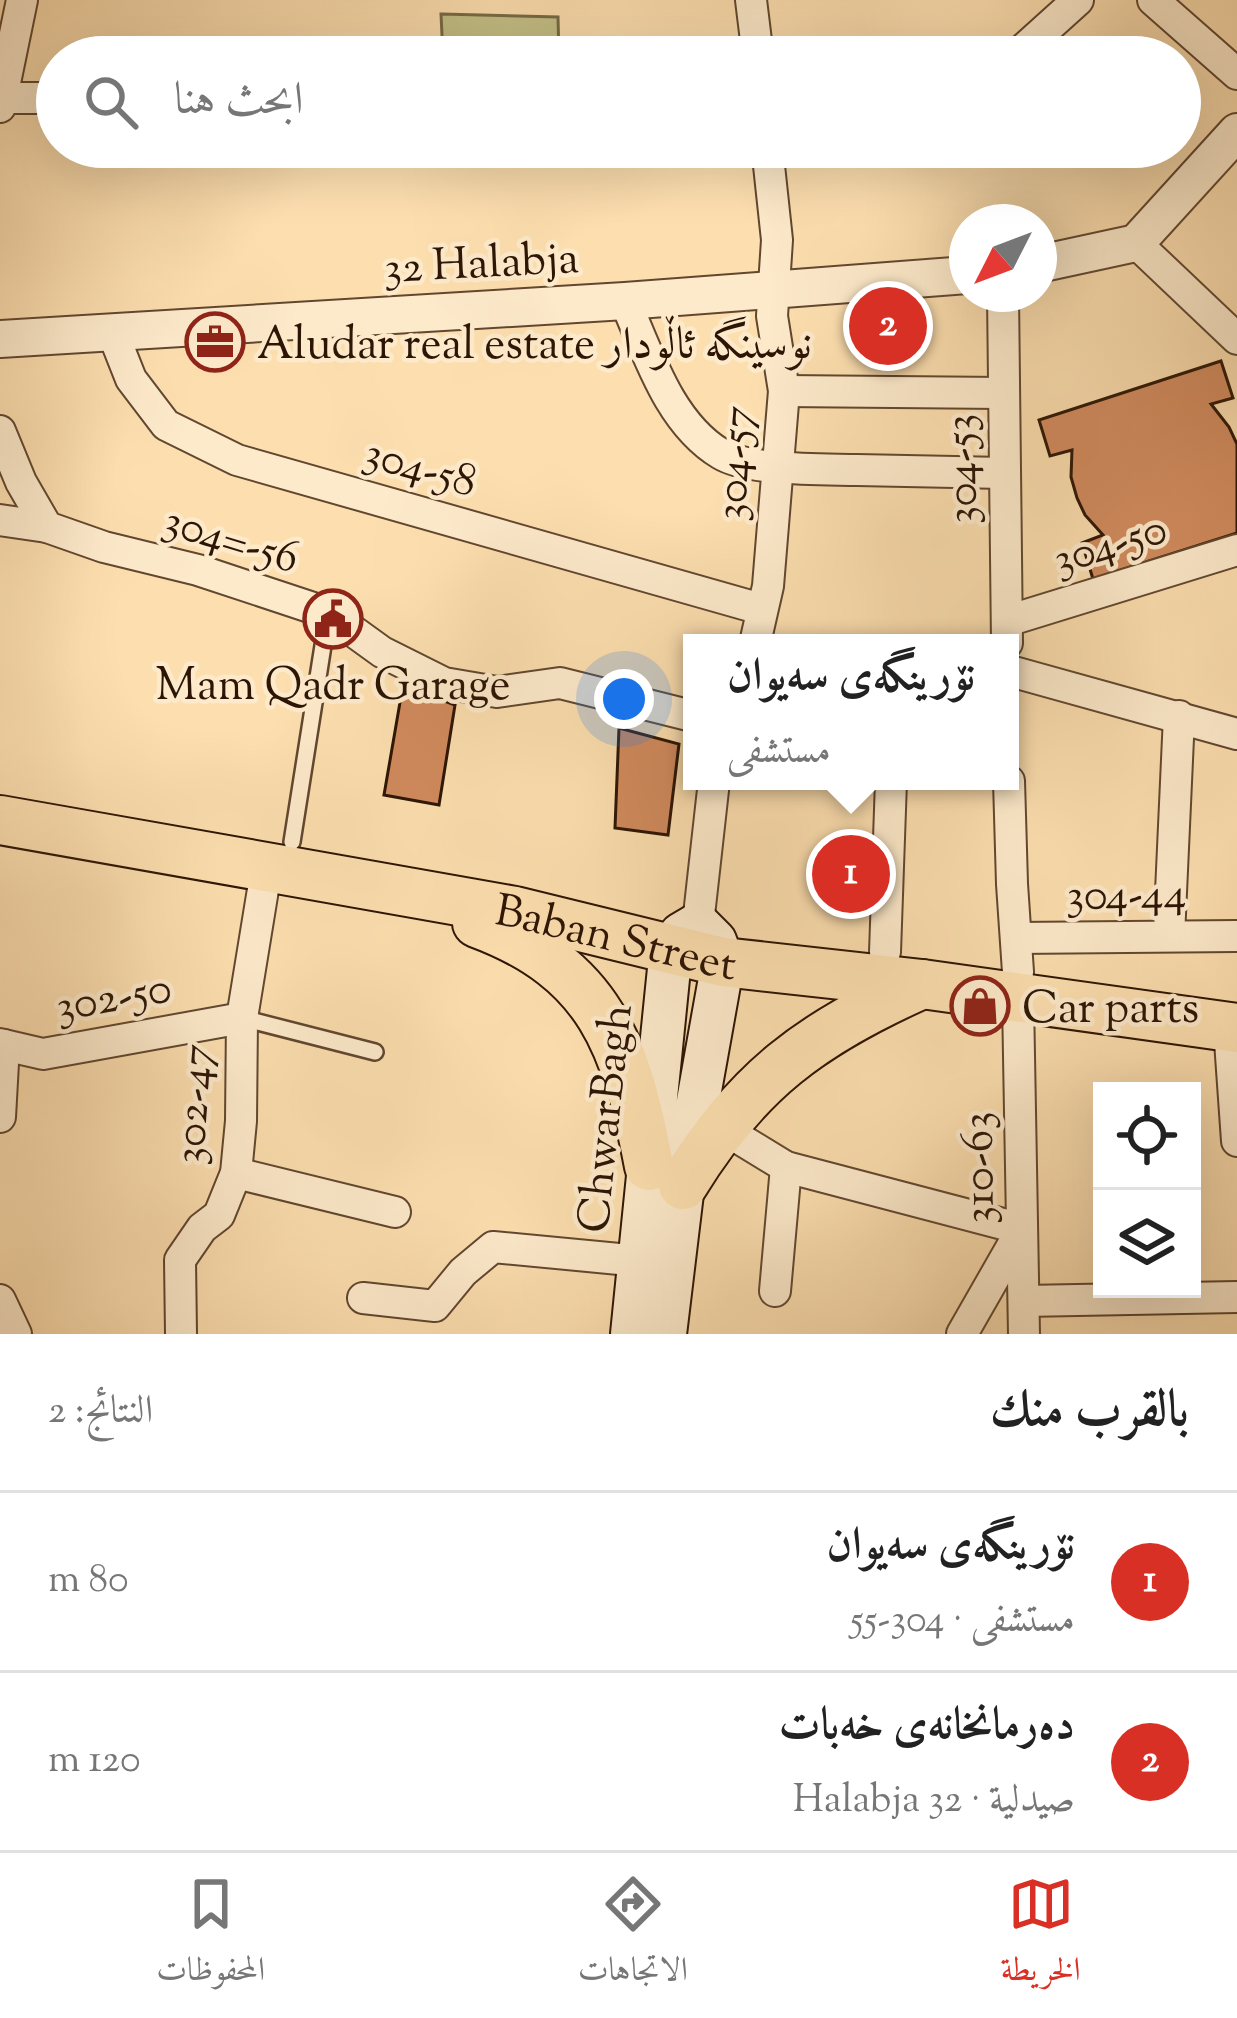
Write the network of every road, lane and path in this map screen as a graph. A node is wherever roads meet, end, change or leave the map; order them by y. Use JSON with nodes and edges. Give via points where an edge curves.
{"nodes":[{"id":1,"x":22,"y":0,"type":"edge"},
{"id":2,"x":751,"y":0,"type":"edge"},
{"id":3,"x":1078,"y":0,"type":"edge"},
{"id":4,"x":1153,"y":0,"type":"edge"},
{"id":5,"x":755,"y":36,"type":"edge"},
{"id":6,"x":1037,"y":36,"type":"edge"},
{"id":7,"x":1194,"y":36,"type":"edge"},
{"id":8,"x":1201,"y":42,"type":"edge"},
{"id":9,"x":1237,"y":74,"type":"edge"},
{"id":10,"x":36,"y":99,"type":"edge"},
{"id":11,"x":0,"y":101,"type":"edge"},
{"id":12,"x":1237,"y":132,"type":"edge"},
{"id":13,"x":769,"y":168,"type":"edge"},
{"id":14,"x":1136,"y":243,"type":"junction"},
{"id":15,"x":1057,"y":260,"type":"edge"},
{"id":16,"x":949,"y":276,"type":"edge"},
{"id":17,"x":773,"y":289,"type":"junction"},
{"id":18,"x":625,"y":301,"type":"junction"},
{"id":19,"x":1003,"y":312,"type":"edge"},
{"id":20,"x":112,"y":331,"type":"junction"},
{"id":21,"x":0,"y":339,"type":"edge"},
{"id":22,"x":1237,"y":339,"type":"edge"},
{"id":23,"x":784,"y":391,"type":"junction"},
{"id":24,"x":1003,"y":393,"type":"junction"},
{"id":25,"x":0,"y":431,"type":"edge"},
{"id":26,"x":778,"y":468,"type":"junction"},
{"id":27,"x":1004,"y":473,"type":"junction"},
{"id":28,"x":0,"y":520,"type":"edge"},
{"id":29,"x":47,"y":527,"type":"junction"},
{"id":30,"x":1237,"y":550,"type":"edge"},
{"id":31,"x":761,"y":609,"type":"junction"},
{"id":32,"x":328,"y":613,"type":"junction"},
{"id":33,"x":1007,"y":632,"type":"edge"},
{"id":34,"x":757,"y":634,"type":"edge"},
{"id":35,"x":1019,"y":673,"type":"edge"},
{"id":36,"x":683,"y":714,"type":"edge"},
{"id":37,"x":1179,"y":716,"type":"junction"},
{"id":38,"x":1237,"y":734,"type":"edge"},
{"id":39,"x":713,"y":790,"type":"edge"},
{"id":40,"x":891,"y":790,"type":"edge"},
{"id":41,"x":1010,"y":790,"type":"edge"},
{"id":42,"x":0,"y":792,"type":"edge"},
{"id":43,"x":0,"y":820,"type":"edge"},
{"id":44,"x":288,"y":860,"type":"junction"},
{"id":45,"x":1169,"y":936,"type":"junction"},
{"id":46,"x":1237,"y":936,"type":"edge"},
{"id":47,"x":697,"y":945,"type":"junction"},
{"id":48,"x":886,"y":952,"type":"junction"},
{"id":49,"x":1017,"y":970,"type":"junction"},
{"id":50,"x":922,"y":985,"type":"junction"},
{"id":51,"x":242,"y":1018,"type":"junction"},
{"id":52,"x":1234,"y":1018,"type":"edge"},
{"id":53,"x":2,"y":1045,"type":"edge"},
{"id":54,"x":375,"y":1052,"type":"dead end"},
{"id":55,"x":0,"y":1117,"type":"edge"},
{"id":56,"x":722,"y":1128,"type":"junction"},
{"id":57,"x":1237,"y":1141,"type":"edge"},
{"id":58,"x":787,"y":1167,"type":"junction"},
{"id":59,"x":236,"y":1173,"type":"junction"},
{"id":60,"x":666,"y":1176,"type":"junction"},
{"id":61,"x":395,"y":1213,"type":"dead end"},
{"id":62,"x":1022,"y":1229,"type":"junction"},
{"id":63,"x":640,"y":1261,"type":"junction"},
{"id":64,"x":775,"y":1291,"type":"dead end"},
{"id":65,"x":1237,"y":1297,"type":"edge"},
{"id":66,"x":363,"y":1298,"type":"dead end"},
{"id":67,"x":0,"y":1300,"type":"edge"},
{"id":68,"x":1024,"y":1301,"type":"junction"},
{"id":69,"x":16,"y":1334,"type":"edge"},
{"id":70,"x":182,"y":1334,"type":"edge"},
{"id":71,"x":632,"y":1334,"type":"edge"},
{"id":72,"x":665,"y":1334,"type":"edge"},
{"id":73,"x":962,"y":1334,"type":"edge"},
{"id":74,"x":1024,"y":1334,"type":"edge"}],
"edges":[{"from":1,"to":11,"type":"street"},
{"from":2,"to":5,"type":"street"},
{"from":3,"to":6,"type":"street"},
{"from":4,"to":7,"type":"street"},
{"from":8,"to":9,"type":"street"},
{"from":10,"to":11,"type":"street"},
{"from":12,"to":14,"type":"street"},
{"from":13,"to":17,"type":"street","name":"304-57"},
{"from":14,"to":15,"type":"street"},
{"from":14,"to":22,"type":"street"},
{"from":16,"to":17,"type":"street","name":"32 Halabja"},
{"from":17,"to":18,"type":"street","name":"32 Halabja"},
{"from":17,"to":23,"type":"street","name":"304-57"},
{"from":18,"to":20,"type":"street","name":"32 Halabja"},
{"from":18,"to":26,"type":"street","via":[[662,384],[703,440],[724,457]]},
{"from":19,"to":24,"type":"street","name":"304-53"},
{"from":20,"to":21,"type":"street","name":"32 Halabja"},
{"from":20,"to":31,"type":"street","name":"304-58","via":[[131,380],[166,425],[237,460]]},
{"from":23,"to":24,"type":"street"},
{"from":23,"to":26,"type":"street","name":"304-57"},
{"from":24,"to":27,"type":"street","name":"304-53"},
{"from":25,"to":29,"type":"street"},
{"from":26,"to":27,"type":"street"},
{"from":26,"to":31,"type":"street","name":"304-57"},
{"from":27,"to":33,"type":"street","name":"304-53"},
{"from":28,"to":29,"type":"street","name":"304=-56"},
{"from":29,"to":32,"type":"street","name":"304=-56"},
{"from":30,"to":33,"type":"street","name":"304-50"},
{"from":31,"to":34,"type":"street","name":"304-57"},
{"from":32,"to":36,"type":"street","name":"304=-56","via":[[444,683],[497,692],[560,683]]},
{"from":32,"to":44,"type":"lane"},
{"from":35,"to":37,"type":"street"},
{"from":37,"to":38,"type":"street"},
{"from":37,"to":45,"type":"street"},
{"from":39,"to":47,"type":"street"},
{"from":40,"to":48,"type":"street"},
{"from":41,"to":49,"type":"street"},
{"from":42,"to":44,"type":"main road"},
{"from":43,"to":44,"type":"main road","name":"Baban Street"},
{"from":44,"to":47,"type":"main road","name":"Baban Street"},
{"from":44,"to":51,"type":"street","name":"302-47"},
{"from":44,"to":60,"type":"main road","via":[[488,927],[557,966],[584,990],[613,1036]]},
{"from":45,"to":46,"type":"street","name":"304-44"},
{"from":45,"to":49,"type":"street","name":"304-44"},
{"from":47,"to":48,"type":"main road"},
{"from":47,"to":50,"type":"main road","name":"Baban Street"},
{"from":47,"to":60,"type":"main road","name":"ChwarBagh"},
{"from":48,"to":49,"type":"main road"},
{"from":49,"to":50,"type":"main road","name":"Baban Street"},
{"from":49,"to":52,"type":"main road","name":"Baban Street"},
{"from":49,"to":62,"type":"street","name":"310-63"},
{"from":50,"to":56,"type":"main road","via":[[798,1052]]},
{"from":51,"to":53,"type":"street","name":"302-50","via":[[43,1054]]},
{"from":51,"to":54,"type":"lane"},
{"from":51,"to":59,"type":"street","name":"302-47"},
{"from":52,"to":57,"type":"street"},
{"from":53,"to":55,"type":"street"},
{"from":56,"to":58,"type":"street"},
{"from":56,"to":60,"type":"main road"},
{"from":58,"to":62,"type":"street"},
{"from":58,"to":64,"type":"street"},
{"from":59,"to":61,"type":"street"},
{"from":59,"to":70,"type":"street","name":"302-47","via":[[219,1215],[180,1260]]},
{"from":60,"to":63,"type":"main road","name":"ChwarBagh"},
{"from":60,"to":72,"type":"main road"},
{"from":62,"to":68,"type":"street","name":"310-63"},
{"from":62,"to":73,"type":"street"},
{"from":63,"to":66,"type":"street","via":[[493,1247],[434,1306]]},
{"from":63,"to":71,"type":"main road","name":"ChwarBagh"},
{"from":65,"to":68,"type":"street"},
{"from":67,"to":69,"type":"street"},
{"from":68,"to":74,"type":"street","name":"310-63"}]}
